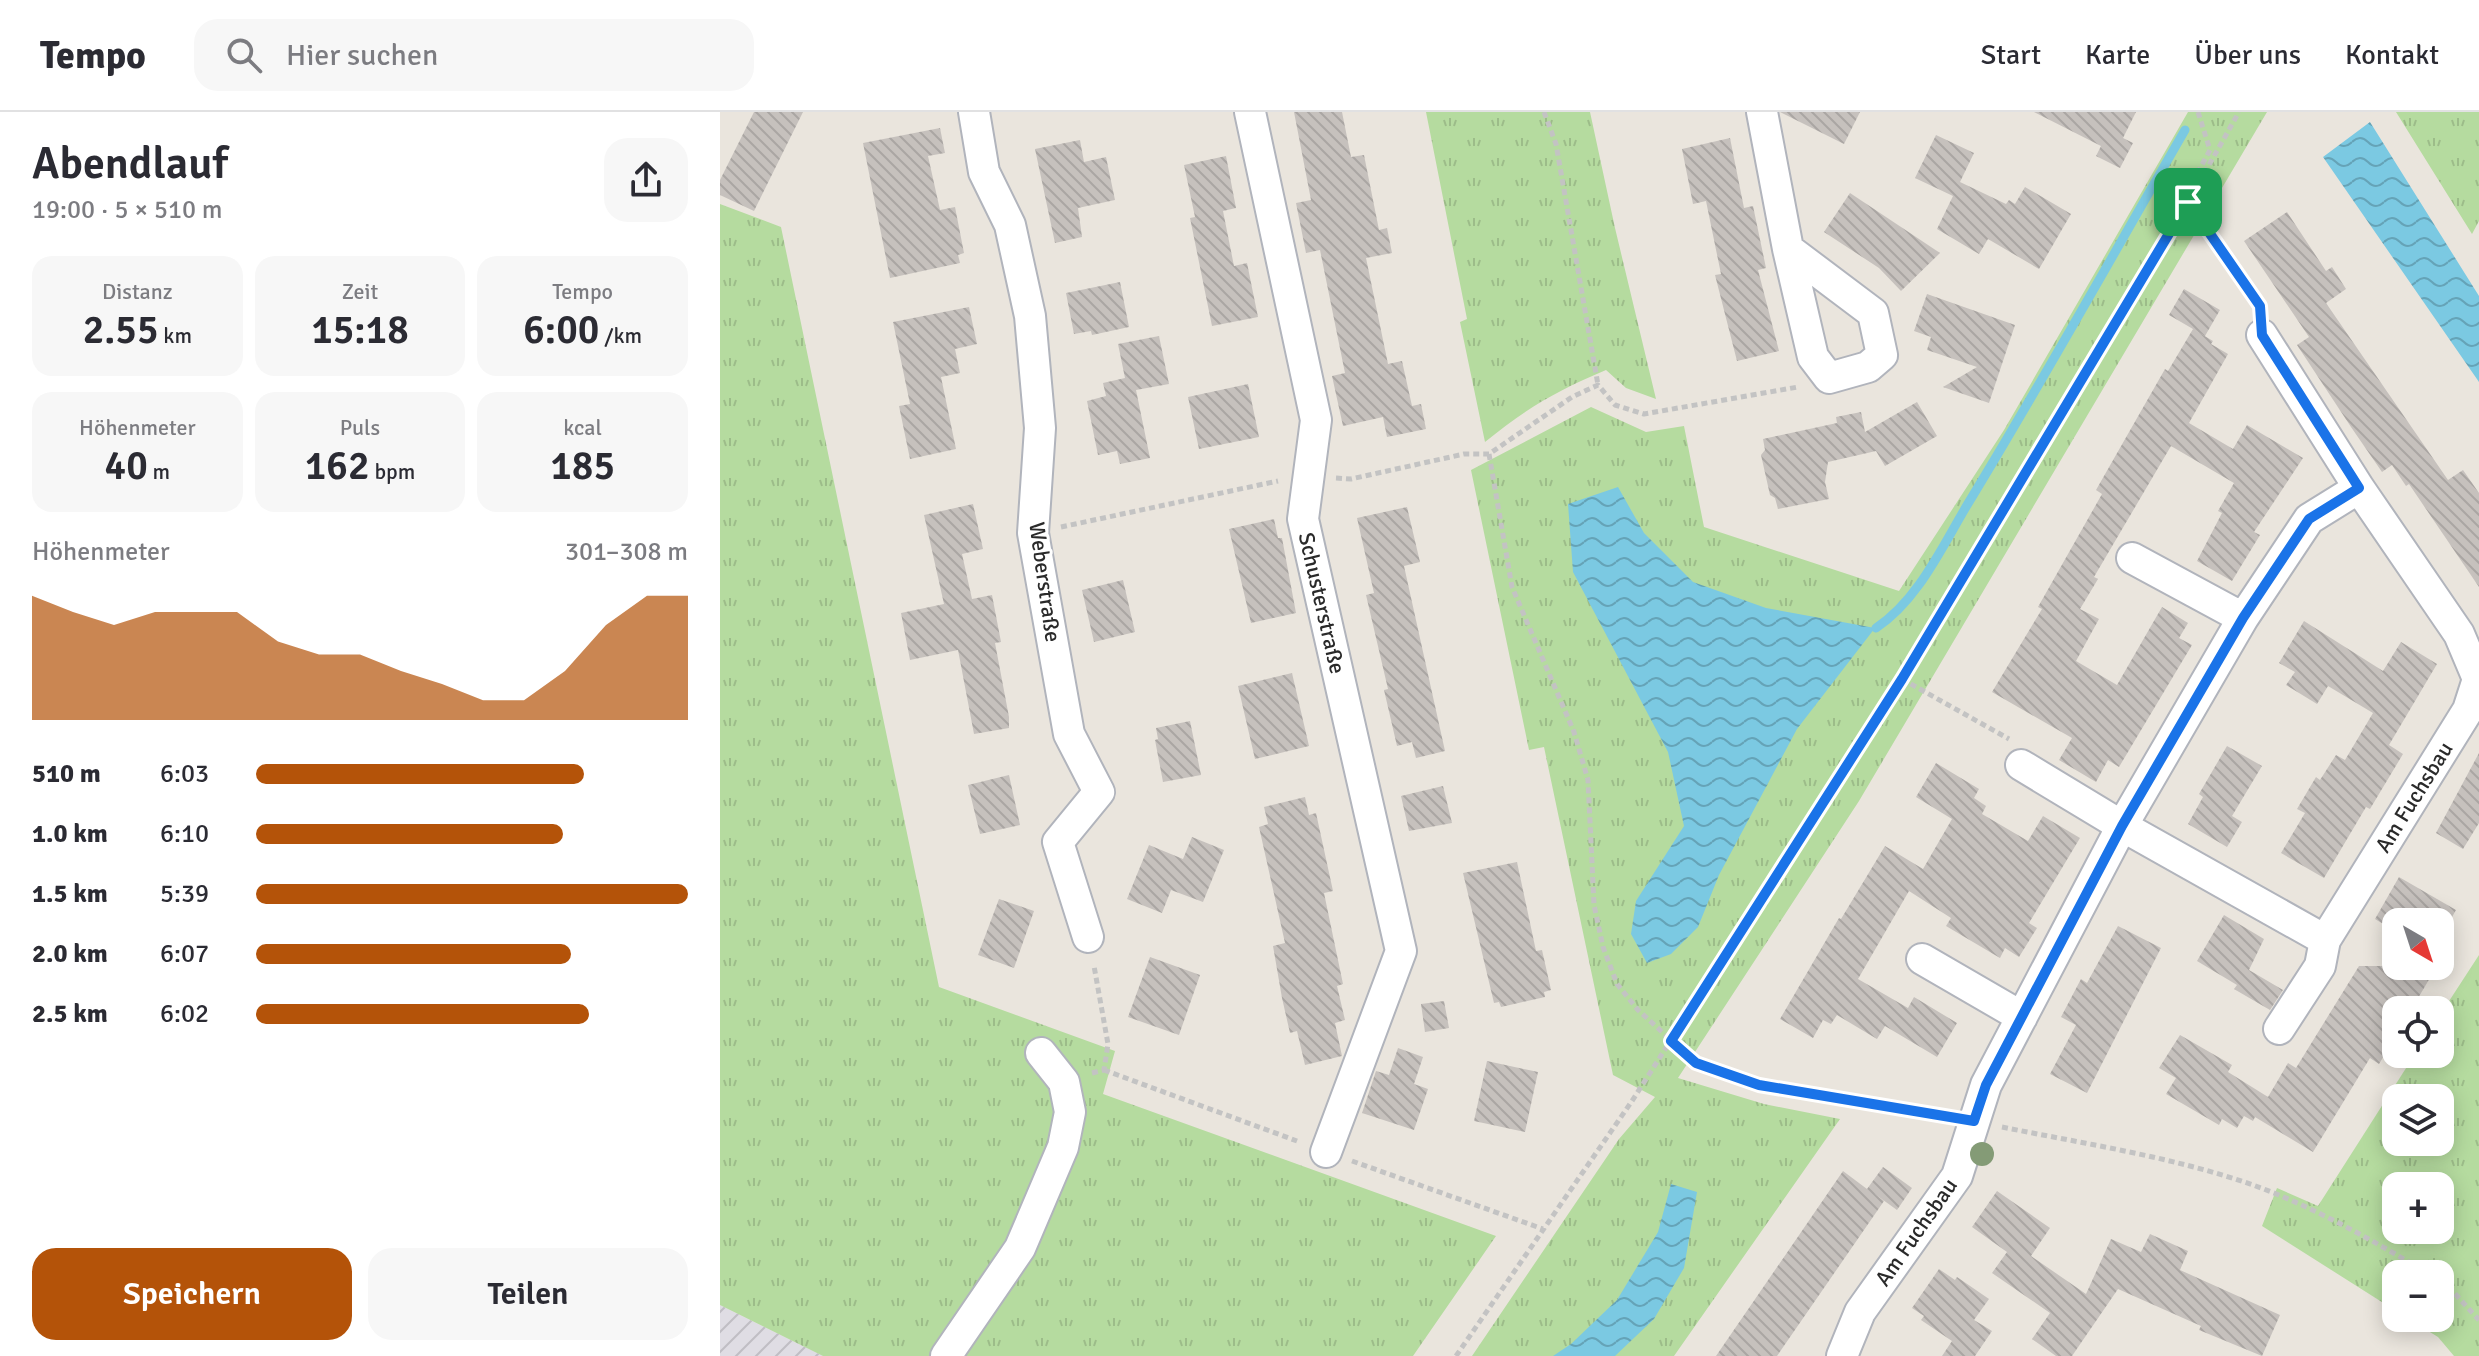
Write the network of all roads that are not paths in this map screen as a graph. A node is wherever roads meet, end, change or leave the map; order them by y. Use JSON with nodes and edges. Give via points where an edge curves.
{"nodes":[{"id":1,"x":974,"y":112,"type":"edge"},
{"id":2,"x":1250,"y":112,"type":"edge"},
{"id":3,"x":1762,"y":112,"type":"edge"},
{"id":4,"x":1788,"y":249,"type":"junction"},
{"id":5,"x":2262,"y":335,"type":"road end"},
{"id":6,"x":2359,"y":488,"type":"junction"},
{"id":7,"x":2132,"y":558,"type":"dead end"},
{"id":8,"x":2243,"y":618,"type":"junction"},
{"id":9,"x":2021,"y":765,"type":"road end"},
{"id":10,"x":2122,"y":826,"type":"junction"},
{"id":11,"x":1088,"y":937,"type":"road end"},
{"id":12,"x":2325,"y":940,"type":"junction"},
{"id":13,"x":1922,"y":959,"type":"dead end"},
{"id":14,"x":2022,"y":1017,"type":"junction"},
{"id":15,"x":2279,"y":1029,"type":"dead end"},
{"id":16,"x":1041,"y":1053,"type":"dead end"},
{"id":17,"x":1326,"y":1152,"type":"dead end"},
{"id":18,"x":946,"y":1356,"type":"edge"},
{"id":19,"x":1842,"y":1356,"type":"edge"}],
"edges":[{"from":1,"to":11,"type":"street","name":"Weberstraße","via":[[984,172],[1010,225],[1030,316],[1040,428],[1033,533],[1069,734],[1099,792],[1058,842]]},
{"from":2,"to":17,"type":"street","name":"Schusterstraße","via":[[1316,420],[1303,519],[1401,951]]},
{"from":3,"to":4,"type":"street"},
{"from":4,"to":4,"type":"street","via":[[1873,313],[1882,355],[1868,367],[1829,378],[1813,357]]},
{"from":5,"to":6,"type":"street","name":"Am Fuchsbau"},
{"from":6,"to":8,"type":"street","name":"Am Fuchsbau","via":[[2309,519]]},
{"from":6,"to":12,"type":"street","name":"Am Fuchsbau","via":[[2459,634],[2478,679],[2468,710]]},
{"from":7,"to":8,"type":"street"},
{"from":8,"to":10,"type":"street","name":"Am Fuchsbau"},
{"from":9,"to":10,"type":"street"},
{"from":10,"to":12,"type":"street"},
{"from":10,"to":14,"type":"street","name":"Am Fuchsbau"},
{"from":12,"to":15,"type":"street","name":"Am Fuchsbau","via":[[2320,966]]},
{"from":13,"to":14,"type":"street"},
{"from":14,"to":19,"type":"street","name":"Am Fuchsbau","via":[[1986,1085],[1957,1176],[1860,1312]]},
{"from":16,"to":18,"type":"street","via":[[1064,1082],[1070,1112],[1063,1147],[1020,1248]]}]}
